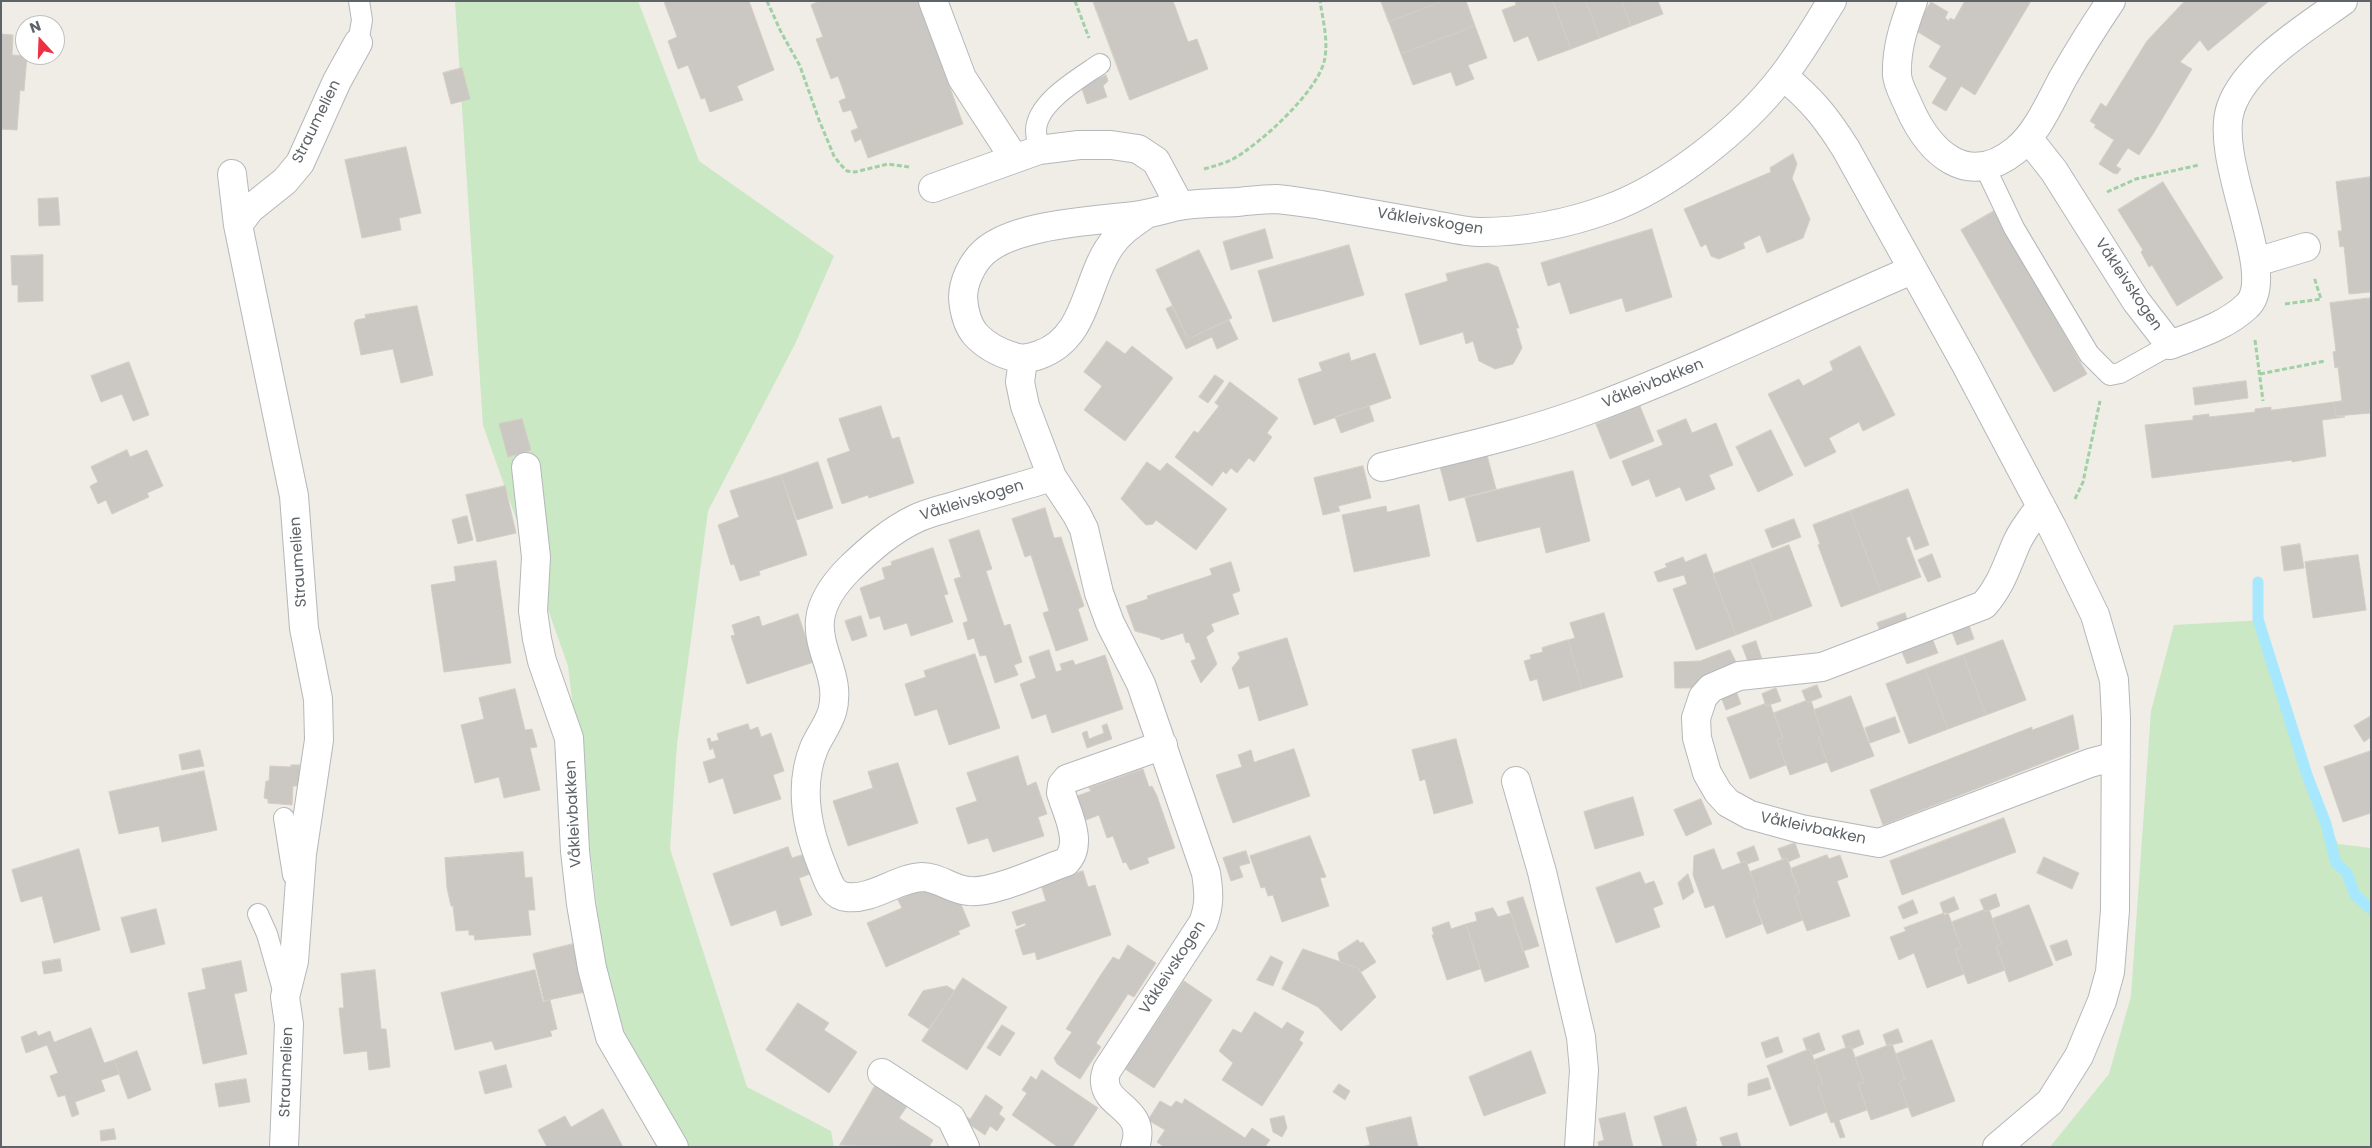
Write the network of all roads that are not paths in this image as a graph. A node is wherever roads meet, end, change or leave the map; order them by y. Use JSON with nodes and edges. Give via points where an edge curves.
{"nodes":[{"id":1,"x":359,"y":1,"type":"edge"},
{"id":2,"x":933,"y":1,"type":"edge"},
{"id":3,"x":1832,"y":1,"type":"edge"},
{"id":4,"x":1913,"y":1,"type":"edge"},
{"id":5,"x":2111,"y":1,"type":"edge"},
{"id":6,"x":2343,"y":1,"type":"edge"},
{"id":7,"x":358,"y":43,"type":"joint"},
{"id":8,"x":1097,"y":66,"type":"road end"},
{"id":9,"x":1783,"y":76,"type":"junction"},
{"id":10,"x":2028,"y":138,"type":"junction"},
{"id":11,"x":1039,"y":150,"type":"junction"},
{"id":12,"x":1014,"y":158,"type":"junction"},
{"id":13,"x":1985,"y":167,"type":"junction"},
{"id":14,"x":232,"y":174,"type":"dead end"},
{"id":15,"x":933,"y":188,"type":"road end"},
{"id":16,"x":1180,"y":206,"type":"junction"},
{"id":17,"x":1144,"y":214,"type":"junction"},
{"id":18,"x":238,"y":225,"type":"junction"},
{"id":19,"x":2306,"y":247,"type":"dead end"},
{"id":20,"x":2256,"y":262,"type":"junction"},
{"id":21,"x":1912,"y":270,"type":"junction"},
{"id":22,"x":2170,"y":346,"type":"junction"},
{"id":23,"x":1023,"y":360,"type":"junction"},
{"id":24,"x":526,"y":467,"type":"dead end"},
{"id":25,"x":1382,"y":467,"type":"dead end"},
{"id":26,"x":1052,"y":477,"type":"junction"},
{"id":27,"x":2047,"y":517,"type":"junction"},
{"id":28,"x":1163,"y":745,"type":"junction"},
{"id":29,"x":2116,"y":756,"type":"junction"},
{"id":30,"x":1516,"y":781,"type":"dead end"},
{"id":31,"x":284,"y":818,"type":"dead end"},
{"id":32,"x":297,"y":902,"type":"junction"},
{"id":33,"x":258,"y":914,"type":"dead end"},
{"id":34,"x":284,"y":997,"type":"junction"},
{"id":35,"x":882,"y":1073,"type":"dead end"},
{"id":36,"x":284,"y":1147,"type":"edge"},
{"id":37,"x":674,"y":1147,"type":"edge"},
{"id":38,"x":965,"y":1147,"type":"edge"},
{"id":39,"x":1135,"y":1147,"type":"edge"},
{"id":40,"x":1579,"y":1147,"type":"edge"},
{"id":41,"x":1997,"y":1147,"type":"edge"}],
"edges":[{"from":1,"to":7,"type":"lane","name":"Straumelien","via":[[362,20]]},
{"from":2,"to":12,"type":"street","via":[[962,78]]},
{"from":3,"to":9,"type":"street","name":"Våkleivskogen"},
{"from":4,"to":13,"type":"street","via":[[1898,51],[1897,77],[1901,89],[1922,134],[1938,150],[1957,164]]},
{"from":5,"to":10,"type":"street"},
{"from":6,"to":20,"type":"street","name":"Våkleivskogen","via":[[2258,68],[2231,106],[2227,124],[2230,160]]},
{"from":7,"to":18,"type":"street","name":"Straumelien","via":[[300,162],[285,181],[250,209]]},
{"from":8,"to":11,"type":"lane","via":[[1061,91],[1038,118]]},
{"from":9,"to":16,"type":"street","name":"Våkleivskogen","via":[[1731,130],[1687,166],[1610,208],[1565,222],[1519,230],[1477,232],[1275,199]]},
{"from":9,"to":21,"type":"street","via":[[1810,98],[1826,117]]},
{"from":10,"to":13,"type":"street","via":[[2016,150]]},
{"from":10,"to":22,"type":"street","name":"Våkleivskogen","via":[[2041,153],[2136,301]]},
{"from":11,"to":12,"type":"street"},
{"from":11,"to":16,"type":"street","via":[[1079,145],[1138,149],[1156,161]]},
{"from":12,"to":15,"type":"street"},
{"from":13,"to":22,"type":"lane","via":[[2014,228],[2089,354],[2110,375],[2120,373]]},
{"from":14,"to":18,"type":"street","name":"Straumelien"},
{"from":16,"to":17,"type":"street","name":"Våkleivskogen"},
{"from":17,"to":23,"type":"street","name":"Våkleivskogen","via":[[1110,246],[1074,329],[1061,343],[1043,354]]},
{"from":17,"to":23,"type":"street","name":"Våkleivskogen","via":[[1025,232],[984,252],[970,270],[963,294],[965,315],[973,332],[985,343]]},
{"from":18,"to":32,"type":"street","name":"Straumelien","via":[[294,496],[304,628],[318,699],[320,740]]},
{"from":19,"to":20,"type":"street"},
{"from":20,"to":22,"type":"street","name":"Våkleivskogen","via":[[2257,276],[2250,305],[2226,322]]},
{"from":21,"to":25,"type":"street","name":"Våkleivbakken","via":[[1669,379],[1580,413]]},
{"from":21,"to":27,"type":"street"},
{"from":23,"to":26,"type":"street","name":"Våkleivskogen","via":[[1020,382],[1025,406]]},
{"from":24,"to":37,"type":"street","name":"Våkleivbakken","via":[[536,557],[533,611],[542,661],[569,738],[575,851],[592,968],[610,1037]]},
{"from":26,"to":28,"type":"street","name":"Våkleivskogen","via":[[1084,529],[1095,579],[1110,623],[1141,684]]},
{"from":26,"to":28,"type":"street","name":"Våkleivskogen","via":[[917,518],[870,548],[832,589],[823,606],[820,622],[835,685],[835,702],[814,748],[808,772],[806,804],[816,851],[830,886],[837,894],[858,897],[910,879],[934,878],[960,890],[984,890],[1066,862],[1075,847],[1060,793],[1062,785],[1067,779]]},
{"from":27,"to":29,"type":"street","via":[[2095,614],[2114,680]]},
{"from":27,"to":29,"type":"street","name":"Våkleivbakken","via":[[2025,526],[2005,575],[1984,606],[1822,667],[1739,676],[1711,688],[1703,698],[1696,718],[1701,755],[1718,792],[1728,803],[1750,815],[1801,829],[1878,843]]},
{"from":28,"to":39,"type":"street","name":"Våkleivskogen","via":[[1206,873],[1209,908],[1204,923],[1107,1070],[1104,1082],[1108,1093],[1136,1124]]},
{"from":29,"to":41,"type":"street","via":[[2115,910],[2110,972],[2102,1000],[2079,1056],[2050,1102]]},
{"from":30,"to":40,"type":"street","via":[[1542,872],[1581,1037],[1584,1070]]},
{"from":31,"to":32,"type":"lane","name":"Straumelien"},
{"from":32,"to":34,"type":"street","name":"Straumelien","via":[[294,961]]},
{"from":33,"to":34,"type":"lane","name":"Straumelien","via":[[267,934]]},
{"from":34,"to":36,"type":"street","name":"Straumelien","via":[[289,1024]]},
{"from":35,"to":38,"type":"street","via":[[951,1118]]}]}
